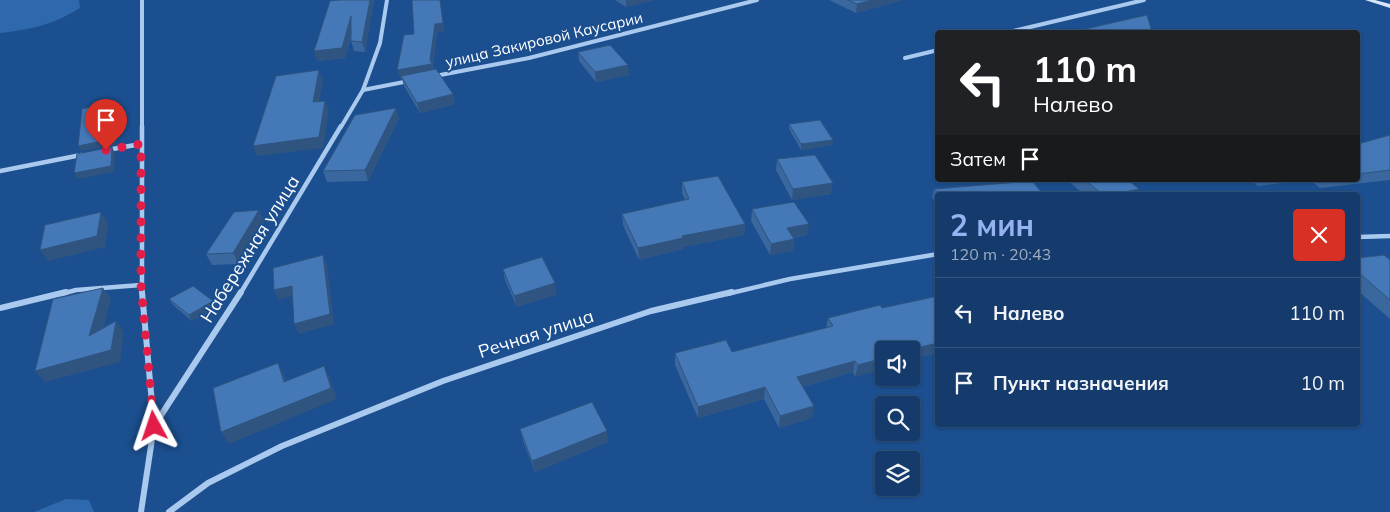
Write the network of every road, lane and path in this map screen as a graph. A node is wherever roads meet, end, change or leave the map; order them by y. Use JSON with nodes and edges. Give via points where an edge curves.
{"nodes":[{"id":1,"x":142,"y":0,"type":"edge"},
{"id":2,"x":387,"y":0,"type":"edge"},
{"id":3,"x":757,"y":0,"type":"edge"},
{"id":4,"x":1144,"y":0,"type":"edge"},
{"id":5,"x":1368,"y":0,"type":"edge"},
{"id":6,"x":1390,"y":6,"type":"edge"},
{"id":7,"x":1017,"y":30,"type":"edge"},
{"id":8,"x":935,"y":51,"type":"edge"},
{"id":9,"x":905,"y":58,"type":"dead end"},
{"id":10,"x":430,"y":77,"type":"edge"},
{"id":11,"x":411,"y":81,"type":"edge"},
{"id":12,"x":363,"y":90,"type":"junction"},
{"id":13,"x":141,"y":144,"type":"junction"},
{"id":14,"x":103,"y":151,"type":"edge"},
{"id":15,"x":84,"y":154,"type":"edge"},
{"id":16,"x":0,"y":171,"type":"edge"},
{"id":17,"x":1390,"y":236,"type":"edge"},
{"id":18,"x":1360,"y":237,"type":"edge"},
{"id":19,"x":935,"y":255,"type":"edge"},
{"id":20,"x":141,"y":285,"type":"junction"},
{"id":21,"x":0,"y":308,"type":"edge"},
{"id":22,"x":154,"y":426,"type":"junction"},
{"id":23,"x":141,"y":512,"type":"edge"},
{"id":24,"x":169,"y":512,"type":"edge"}],
"edges":[{"from":1,"to":13,"type":"street"},
{"from":2,"to":12,"type":"street","name":"Набережная улица","via":[[380,43]]},
{"from":3,"to":10,"type":"street","name":"улица Закировой Каусарии","via":[[529,58]]},
{"from":4,"to":7,"type":"street"},
{"from":5,"to":6,"type":"main road"},
{"from":8,"to":9,"type":"street"},
{"from":11,"to":12,"type":"street"},
{"from":12,"to":22,"type":"street","name":"Набережная улица","via":[[239,296]]},
{"from":13,"to":14,"type":"street"},
{"from":13,"to":20,"type":"street"},
{"from":15,"to":16,"type":"street"},
{"from":17,"to":18,"type":"street"},
{"from":19,"to":24,"type":"street","name":"Речная улица","via":[[790,279],[651,311],[443,380],[282,446],[208,483]]},
{"from":20,"to":21,"type":"street","via":[[76,290]]},
{"from":20,"to":22,"type":"street"},
{"from":22,"to":23,"type":"street","name":"Набережная улица"}]}
